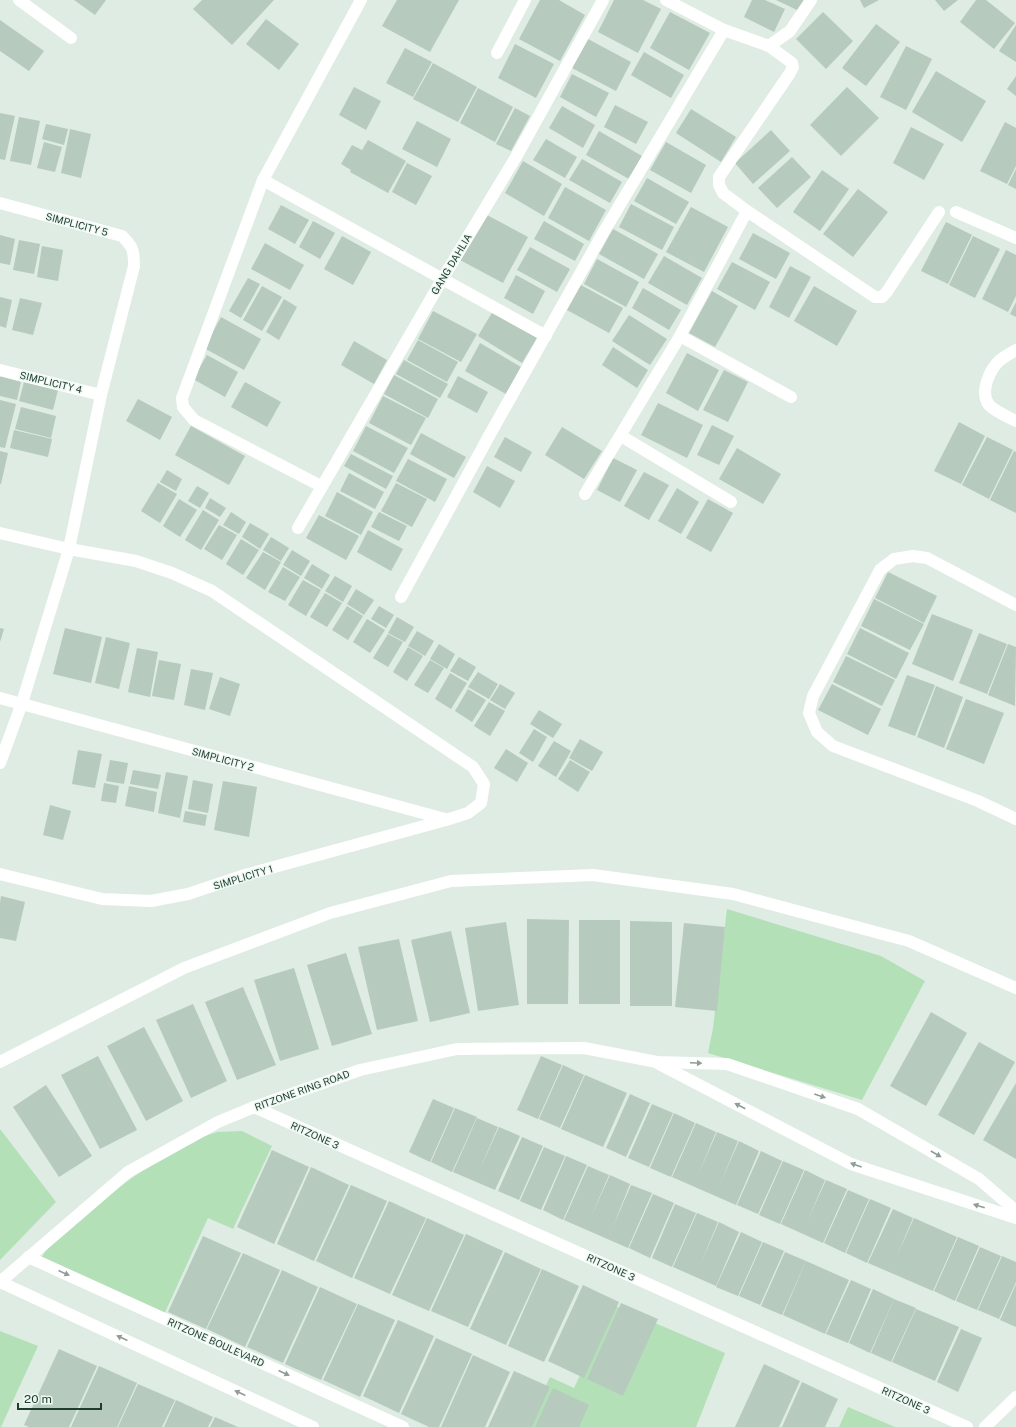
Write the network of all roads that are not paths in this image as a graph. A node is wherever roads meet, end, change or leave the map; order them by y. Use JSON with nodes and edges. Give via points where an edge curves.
{"nodes":[{"id":1,"x":20,"y":0,"type":"edge"},
{"id":2,"x":362,"y":0,"type":"edge"},
{"id":3,"x":525,"y":0,"type":"edge"},
{"id":4,"x":603,"y":0,"type":"edge"},
{"id":5,"x":666,"y":0,"type":"edge"},
{"id":6,"x":811,"y":0,"type":"edge"},
{"id":7,"x":724,"y":30,"type":"junction"},
{"id":8,"x":71,"y":38,"type":"dead end"},
{"id":9,"x":769,"y":46,"type":"junction"},
{"id":10,"x":497,"y":53,"type":"dead end"},
{"id":11,"x":263,"y":180,"type":"junction"},
{"id":12,"x":0,"y":203,"type":"edge"},
{"id":13,"x":747,"y":211,"type":"junction"},
{"id":14,"x":939,"y":212,"type":"dead end"},
{"id":15,"x":956,"y":212,"type":"dead end"},
{"id":16,"x":1016,"y":238,"type":"edge"},
{"id":17,"x":443,"y":278,"type":"junction"},
{"id":18,"x":546,"y":336,"type":"junction"},
{"id":19,"x":680,"y":336,"type":"junction"},
{"id":20,"x":1016,"y":350,"type":"edge"},
{"id":21,"x":0,"y":370,"type":"edge"},
{"id":22,"x":101,"y":395,"type":"junction"},
{"id":23,"x":791,"y":397,"type":"dead end"},
{"id":24,"x":1016,"y":421,"type":"edge"},
{"id":25,"x":621,"y":436,"type":"junction"},
{"id":26,"x":321,"y":486,"type":"junction"},
{"id":27,"x":586,"y":494,"type":"dead end"},
{"id":28,"x":731,"y":502,"type":"dead end"},
{"id":29,"x":298,"y":528,"type":"dead end"},
{"id":30,"x":0,"y":533,"type":"edge"},
{"id":31,"x":69,"y":549,"type":"junction"},
{"id":32,"x":402,"y":597,"type":"dead end"},
{"id":33,"x":1016,"y":605,"type":"edge"},
{"id":34,"x":0,"y":698,"type":"edge"},
{"id":35,"x":22,"y":703,"type":"junction"},
{"id":36,"x":0,"y":763,"type":"edge"},
{"id":37,"x":1016,"y":819,"type":"edge"},
{"id":38,"x":446,"y":820,"type":"junction"},
{"id":39,"x":0,"y":874,"type":"edge"},
{"id":40,"x":1016,"y":988,"type":"edge"},
{"id":41,"x":0,"y":1062,"type":"edge"},
{"id":42,"x":657,"y":1062,"type":"junction"},
{"id":43,"x":254,"y":1107,"type":"junction"},
{"id":44,"x":1016,"y":1211,"type":"edge"},
{"id":45,"x":1016,"y":1218,"type":"edge"},
{"id":46,"x":28,"y":1257,"type":"junction"},
{"id":47,"x":0,"y":1282,"type":"edge"},
{"id":48,"x":1016,"y":1397,"type":"edge"},
{"id":49,"x":313,"y":1427,"type":"edge"},
{"id":50,"x":403,"y":1427,"type":"edge"},
{"id":51,"x":967,"y":1427,"type":"edge"},
{"id":52,"x":985,"y":1427,"type":"edge"}],
"edges":[{"from":1,"to":8,"type":"street"},
{"from":2,"to":11,"type":"street"},
{"from":3,"to":10,"type":"street"},
{"from":4,"to":17,"type":"street","name":"GANG DAHLIA","via":[[516,157]]},
{"from":5,"to":7,"type":"street"},
{"from":6,"to":9,"type":"street","via":[[790,31]]},
{"from":7,"to":9,"type":"street"},
{"from":7,"to":18,"type":"street","via":[[603,233]]},
{"from":9,"to":13,"type":"street","via":[[792,63],[793,67],[719,177],[723,193]]},
{"from":11,"to":17,"type":"street"},
{"from":11,"to":26,"type":"street","via":[[182,398],[183,407],[194,420]]},
{"from":12,"to":22,"type":"street","name":"SIMPLICITY 5","via":[[122,236],[130,244],[134,252],[134,266]]},
{"from":13,"to":14,"type":"street","via":[[875,297],[882,297],[886,293]]},
{"from":13,"to":19,"type":"street"},
{"from":15,"to":16,"type":"street"},
{"from":17,"to":18,"type":"street"},
{"from":17,"to":26,"type":"street","name":"GANG DAHLIA"},
{"from":18,"to":32,"type":"street"},
{"from":19,"to":23,"type":"street"},
{"from":19,"to":25,"type":"street"},
{"from":20,"to":24,"type":"street","via":[[1000,361],[989,376],[984,391],[989,404]]},
{"from":21,"to":22,"type":"street","name":"SIMPLICITY 4"},
{"from":22,"to":31,"type":"street"},
{"from":25,"to":27,"type":"street"},
{"from":25,"to":28,"type":"street"},
{"from":26,"to":29,"type":"street","name":"GANG DAHLIA"},
{"from":30,"to":31,"type":"street"},
{"from":31,"to":35,"type":"street"},
{"from":31,"to":38,"type":"street","name":"SIMPLICITY 1","via":[[136,561],[172,573],[212,591],[473,767],[484,784],[481,802],[468,813]]},
{"from":33,"to":37,"type":"street","via":[[927,558],[912,556],[894,559],[880,570],[814,696],[809,713],[817,732],[833,746],[978,801]]},
{"from":34,"to":35,"type":"street","name":"SIMPLICITY 2"},
{"from":35,"to":36,"type":"street"},
{"from":35,"to":38,"type":"street","name":"SIMPLICITY 2"},
{"from":38,"to":39,"type":"street","name":"SIMPLICITY 1","via":[[245,875],[188,894],[151,901],[102,899]]},
{"from":40,"to":41,"type":"street","via":[[909,941],[733,894],[593,875],[451,881],[330,913],[184,968]]},
{"from":42,"to":43,"type":"street","name":"RITZONE RING ROAD","via":[[584,1048],[457,1049],[360,1070]]},
{"from":42,"to":44,"type":"street","one_way":true,"via":[[727,1064],[858,1109],[979,1179]]},
{"from":45,"to":42,"type":"street","one_way":true,"via":[[851,1164]]},
{"from":43,"to":46,"type":"street","name":"RITZONE RING ROAD","via":[[218,1122],[128,1172]]},
{"from":43,"to":51,"type":"street","name":"RITZONE 3"},
{"from":46,"to":47,"type":"street","name":"RITZONE RING ROAD"},
{"from":46,"to":50,"type":"street","name":"RITZONE BOULEVARD","one_way":true},
{"from":49,"to":47,"type":"street","one_way":true},
{"from":48,"to":52,"type":"street"}]}
